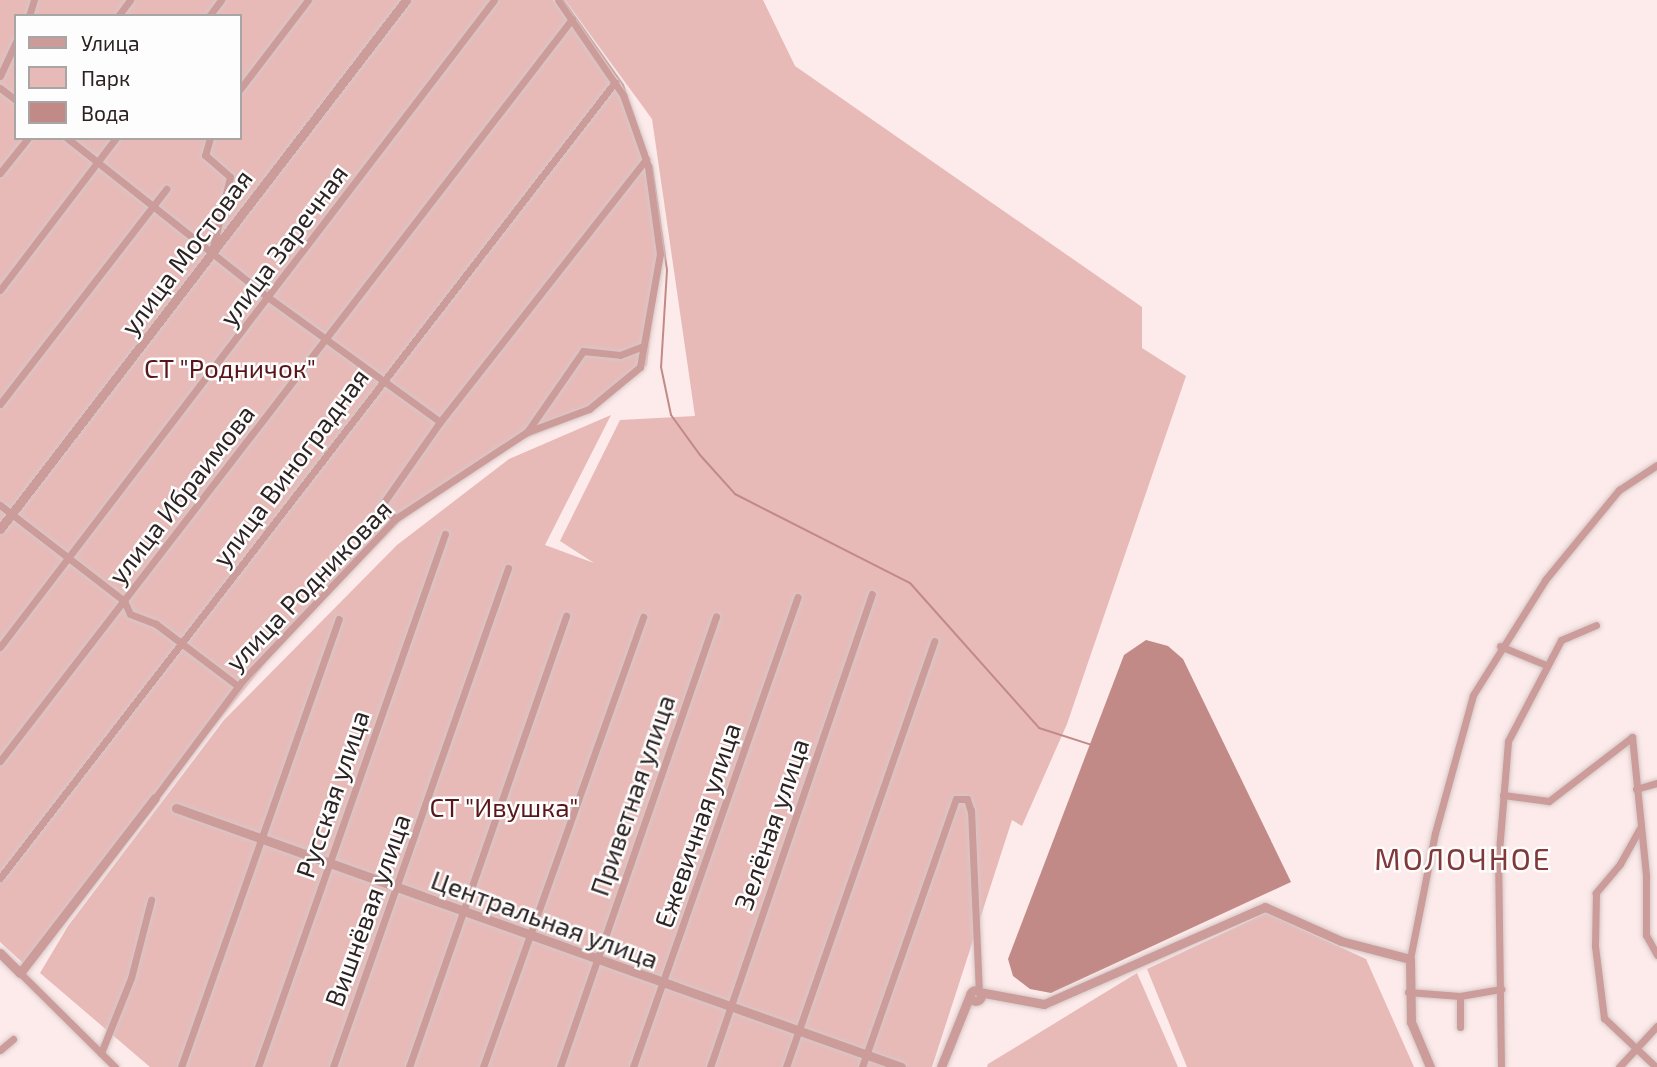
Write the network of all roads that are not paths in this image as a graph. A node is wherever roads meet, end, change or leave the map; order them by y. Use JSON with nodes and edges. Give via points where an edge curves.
{"nodes":[{"id":1,"x":308,"y":0,"type":"edge"},
{"id":2,"x":406,"y":0,"type":"edge"},
{"id":3,"x":494,"y":0,"type":"edge"},
{"id":4,"x":558,"y":0,"type":"edge"},
{"id":5,"x":572,"y":19,"type":"junction"},
{"id":6,"x":14,"y":46,"type":"edge"},
{"id":7,"x":0,"y":76,"type":"edge"},
{"id":8,"x":615,"y":82,"type":"junction"},
{"id":9,"x":242,"y":86,"type":"edge"},
{"id":10,"x":26,"y":140,"type":"edge"},
{"id":11,"x":70,"y":140,"type":"edge"},
{"id":12,"x":114,"y":140,"type":"edge"},
{"id":13,"x":209,"y":140,"type":"edge"},
{"id":14,"x":646,"y":159,"type":"junction"},
{"id":15,"x":98,"y":162,"type":"junction"},
{"id":16,"x":0,"y":173,"type":"edge"},
{"id":17,"x":166,"y":189,"type":"dead end"},
{"id":18,"x":155,"y":206,"type":"junction"},
{"id":19,"x":211,"y":251,"type":"junction"},
{"id":20,"x":0,"y":290,"type":"edge"},
{"id":21,"x":269,"y":298,"type":"junction"},
{"id":22,"x":327,"y":340,"type":"junction"},
{"id":23,"x":643,"y":346,"type":"junction"},
{"id":24,"x":382,"y":379,"type":"junction"},
{"id":25,"x":0,"y":404,"type":"edge"},
{"id":26,"x":440,"y":422,"type":"junction"},
{"id":27,"x":527,"y":432,"type":"junction"},
{"id":28,"x":1657,"y":465,"type":"edge"},
{"id":29,"x":0,"y":505,"type":"edge"},
{"id":30,"x":12,"y":514,"type":"junction"},
{"id":31,"x":395,"y":519,"type":"junction"},
{"id":32,"x":0,"y":529,"type":"edge"},
{"id":33,"x":445,"y":534,"type":"dead end"},
{"id":34,"x":68,"y":558,"type":"junction"},
{"id":35,"x":508,"y":568,"type":"dead end"},
{"id":36,"x":872,"y":594,"type":"dead end"},
{"id":37,"x":798,"y":597,"type":"dead end"},
{"id":38,"x":124,"y":601,"type":"junction"},
{"id":39,"x":566,"y":616,"type":"dead end"},
{"id":40,"x":716,"y":616,"type":"dead end"},
{"id":41,"x":643,"y":617,"type":"dead end"},
{"id":42,"x":339,"y":619,"type":"dead end"},
{"id":43,"x":1596,"y":625,"type":"dead end"},
{"id":44,"x":934,"y":641,"type":"dead end"},
{"id":45,"x":181,"y":645,"type":"junction"},
{"id":46,"x":1500,"y":646,"type":"junction"},
{"id":47,"x":0,"y":647,"type":"edge"},
{"id":48,"x":1546,"y":665,"type":"junction"},
{"id":49,"x":238,"y":686,"type":"junction"},
{"id":50,"x":0,"y":761,"type":"edge"},
{"id":51,"x":1657,"y":783,"type":"edge"},
{"id":52,"x":1636,"y":789,"type":"junction"},
{"id":53,"x":1503,"y":795,"type":"junction"},
{"id":54,"x":155,"y":798,"type":"joint"},
{"id":55,"x":974,"y":803,"type":"dead end"},
{"id":56,"x":176,"y":808,"type":"dead end"},
{"id":57,"x":971,"y":812,"type":"junction"},
{"id":58,"x":1640,"y":828,"type":"junction"},
{"id":59,"x":262,"y":839,"type":"junction"},
{"id":60,"x":331,"y":863,"type":"junction"},
{"id":61,"x":0,"y":878,"type":"edge"},
{"id":62,"x":397,"y":888,"type":"junction"},
{"id":63,"x":151,"y":900,"type":"dead end"},
{"id":64,"x":464,"y":912,"type":"junction"},
{"id":65,"x":530,"y":935,"type":"junction"},
{"id":66,"x":0,"y":953,"type":"edge"},
{"id":67,"x":1657,"y":955,"type":"edge"},
{"id":68,"x":1410,"y":959,"type":"junction"},
{"id":69,"x":597,"y":960,"type":"junction"},
{"id":70,"x":20,"y":973,"type":"junction"},
{"id":71,"x":663,"y":984,"type":"junction"},
{"id":72,"x":1501,"y":989,"type":"junction"},
{"id":73,"x":1408,"y":992,"type":"junction"},
{"id":74,"x":975,"y":996,"type":"junction"},
{"id":75,"x":1460,"y":996,"type":"junction"},
{"id":76,"x":731,"y":1008,"type":"junction"},
{"id":77,"x":1657,"y":1026,"type":"edge"},
{"id":78,"x":1460,"y":1027,"type":"dead end"},
{"id":79,"x":799,"y":1031,"type":"junction"},
{"id":80,"x":13,"y":1039,"type":"dead end"},
{"id":81,"x":1637,"y":1048,"type":"junction"},
{"id":82,"x":0,"y":1050,"type":"edge"},
{"id":83,"x":101,"y":1053,"type":"junction"},
{"id":84,"x":866,"y":1055,"type":"junction"},
{"id":85,"x":115,"y":1067,"type":"edge"},
{"id":86,"x":181,"y":1067,"type":"edge"},
{"id":87,"x":258,"y":1067,"type":"edge"},
{"id":88,"x":333,"y":1067,"type":"edge"},
{"id":89,"x":409,"y":1067,"type":"edge"},
{"id":90,"x":484,"y":1067,"type":"edge"},
{"id":91,"x":560,"y":1067,"type":"edge"},
{"id":92,"x":634,"y":1067,"type":"edge"},
{"id":93,"x":710,"y":1067,"type":"edge"},
{"id":94,"x":786,"y":1067,"type":"edge"},
{"id":95,"x":862,"y":1067,"type":"edge"},
{"id":96,"x":901,"y":1067,"type":"edge"},
{"id":97,"x":941,"y":1067,"type":"edge"},
{"id":98,"x":1430,"y":1067,"type":"edge"},
{"id":99,"x":1501,"y":1067,"type":"edge"},
{"id":100,"x":1619,"y":1067,"type":"edge"},
{"id":101,"x":1656,"y":1067,"type":"edge"}],
"edges":[{"from":1,"to":9,"type":"street"},
{"from":2,"to":19,"type":"street","name":"улица Мостовая"},
{"from":3,"to":21,"type":"street","name":"улица Заречная"},
{"from":4,"to":5,"type":"street","name":"улица Родниковая"},
{"from":5,"to":8,"type":"street","name":"улица Родниковая"},
{"from":5,"to":22,"type":"street","name":"улица Ибраимова"},
{"from":6,"to":7,"type":"street"},
{"from":8,"to":14,"type":"street","name":"улица Родниковая"},
{"from":8,"to":24,"type":"street","name":"улица Виноградная"},
{"from":10,"to":16,"type":"street"},
{"from":11,"to":15,"type":"street"},
{"from":12,"to":15,"type":"street"},
{"from":13,"to":19,"type":"street","via":[[205,155],[230,177]]},
{"from":14,"to":23,"type":"street","name":"улица Родниковая","via":[[660,254]]},
{"from":14,"to":26,"type":"street"},
{"from":15,"to":18,"type":"street"},
{"from":15,"to":20,"type":"street"},
{"from":17,"to":18,"type":"street"},
{"from":18,"to":19,"type":"street"},
{"from":18,"to":25,"type":"street"},
{"from":19,"to":21,"type":"street"},
{"from":19,"to":30,"type":"street","name":"улица Мостовая"},
{"from":21,"to":22,"type":"street"},
{"from":21,"to":34,"type":"street","name":"улица Заречная"},
{"from":22,"to":24,"type":"street"},
{"from":22,"to":38,"type":"street","name":"улица Ибраимова"},
{"from":23,"to":27,"type":"street","name":"улица Родниковая","via":[[640,367],[589,409]]},
{"from":23,"to":27,"type":"street","via":[[620,355],[583,351]]},
{"from":24,"to":26,"type":"street"},
{"from":24,"to":45,"type":"street","name":"улица Виноградная"},
{"from":26,"to":31,"type":"street","via":[[382,505]]},
{"from":27,"to":31,"type":"street","name":"улица Родниковая"},
{"from":28,"to":46,"type":"street","via":[[1625,485],[1604,507],[1539,588]]},
{"from":29,"to":30,"type":"street"},
{"from":30,"to":32,"type":"street","name":"улица Мостовая"},
{"from":30,"to":34,"type":"street"},
{"from":31,"to":49,"type":"street","name":"улица Родниковая"},
{"from":33,"to":60,"type":"street","name":"Русская улица"},
{"from":34,"to":38,"type":"street"},
{"from":34,"to":47,"type":"street","name":"улица Заречная"},
{"from":35,"to":62,"type":"street","name":"Вишнёвая улица"},
{"from":36,"to":76,"type":"street","name":"Зелёная улица"},
{"from":37,"to":71,"type":"street","name":"Ежевичная улица"},
{"from":38,"to":45,"type":"street","via":[[130,614],[156,624]]},
{"from":38,"to":50,"type":"street","name":"улица Ибраимова"},
{"from":39,"to":64,"type":"street"},
{"from":40,"to":69,"type":"street","name":"Приветная улица"},
{"from":41,"to":65,"type":"street"},
{"from":42,"to":59,"type":"street"},
{"from":43,"to":48,"type":"street","via":[[1561,640]]},
{"from":44,"to":79,"type":"street"},
{"from":45,"to":49,"type":"street"},
{"from":45,"to":61,"type":"street","name":"улица Виноградная"},
{"from":46,"to":48,"type":"street"},
{"from":46,"to":68,"type":"street","via":[[1462,721]]},
{"from":48,"to":53,"type":"street","via":[[1508,741]]},
{"from":49,"to":54,"type":"street","name":"улица Родниковая"},
{"from":51,"to":52,"type":"street"},
{"from":52,"to":53,"type":"street","via":[[1632,737],[1549,802]]},
{"from":52,"to":58,"type":"street"},
{"from":53,"to":72,"type":"street","via":[[1498,863]]},
{"from":54,"to":70,"type":"street","name":"улица Родниковая"},
{"from":55,"to":57,"type":"street"},
{"from":56,"to":59,"type":"street","name":"Центральная улица"},
{"from":57,"to":74,"type":"street"},
{"from":57,"to":84,"type":"street","via":[[967,799],[956,799]]},
{"from":58,"to":67,"type":"street","via":[[1646,935]]},
{"from":58,"to":81,"type":"street","via":[[1620,864],[1596,893],[1595,906],[1604,1018]]},
{"from":59,"to":60,"type":"street","name":"Центральная улица"},
{"from":59,"to":86,"type":"street"},
{"from":60,"to":62,"type":"street","name":"Центральная улица"},
{"from":60,"to":87,"type":"street","name":"Русская улица"},
{"from":62,"to":64,"type":"street","name":"Центральная улица"},
{"from":62,"to":88,"type":"street","name":"Вишнёвая улица"},
{"from":63,"to":83,"type":"street","via":[[131,978]]},
{"from":64,"to":65,"type":"street","name":"Центральная улица"},
{"from":64,"to":89,"type":"street"},
{"from":65,"to":69,"type":"street","name":"Центральная улица"},
{"from":65,"to":90,"type":"street"},
{"from":66,"to":70,"type":"street"},
{"from":68,"to":73,"type":"street"},
{"from":68,"to":74,"type":"street","via":[[1341,941],[1265,907],[1044,1004]]},
{"from":69,"to":71,"type":"street","name":"Центральная улица"},
{"from":69,"to":91,"type":"street","name":"Приветная улица"},
{"from":70,"to":83,"type":"street"},
{"from":71,"to":76,"type":"street","name":"Центральная улица"},
{"from":71,"to":92,"type":"street","name":"Ежевичная улица"},
{"from":72,"to":75,"type":"street"},
{"from":72,"to":99,"type":"street"},
{"from":73,"to":75,"type":"street"},
{"from":73,"to":98,"type":"street","via":[[1411,1022]]},
{"from":74,"to":97,"type":"street","via":[[961,1014]]},
{"from":75,"to":78,"type":"street"},
{"from":76,"to":79,"type":"street","name":"Центральная улица"},
{"from":76,"to":93,"type":"street","name":"Зелёная улица"},
{"from":77,"to":81,"type":"street"},
{"from":79,"to":84,"type":"street","name":"Центральная улица"},
{"from":79,"to":94,"type":"street"},
{"from":80,"to":82,"type":"street"},
{"from":81,"to":100,"type":"street"},
{"from":81,"to":101,"type":"street"},
{"from":83,"to":85,"type":"street"},
{"from":84,"to":95,"type":"street"},
{"from":84,"to":96,"type":"street","name":"Центральная улица"}]}
